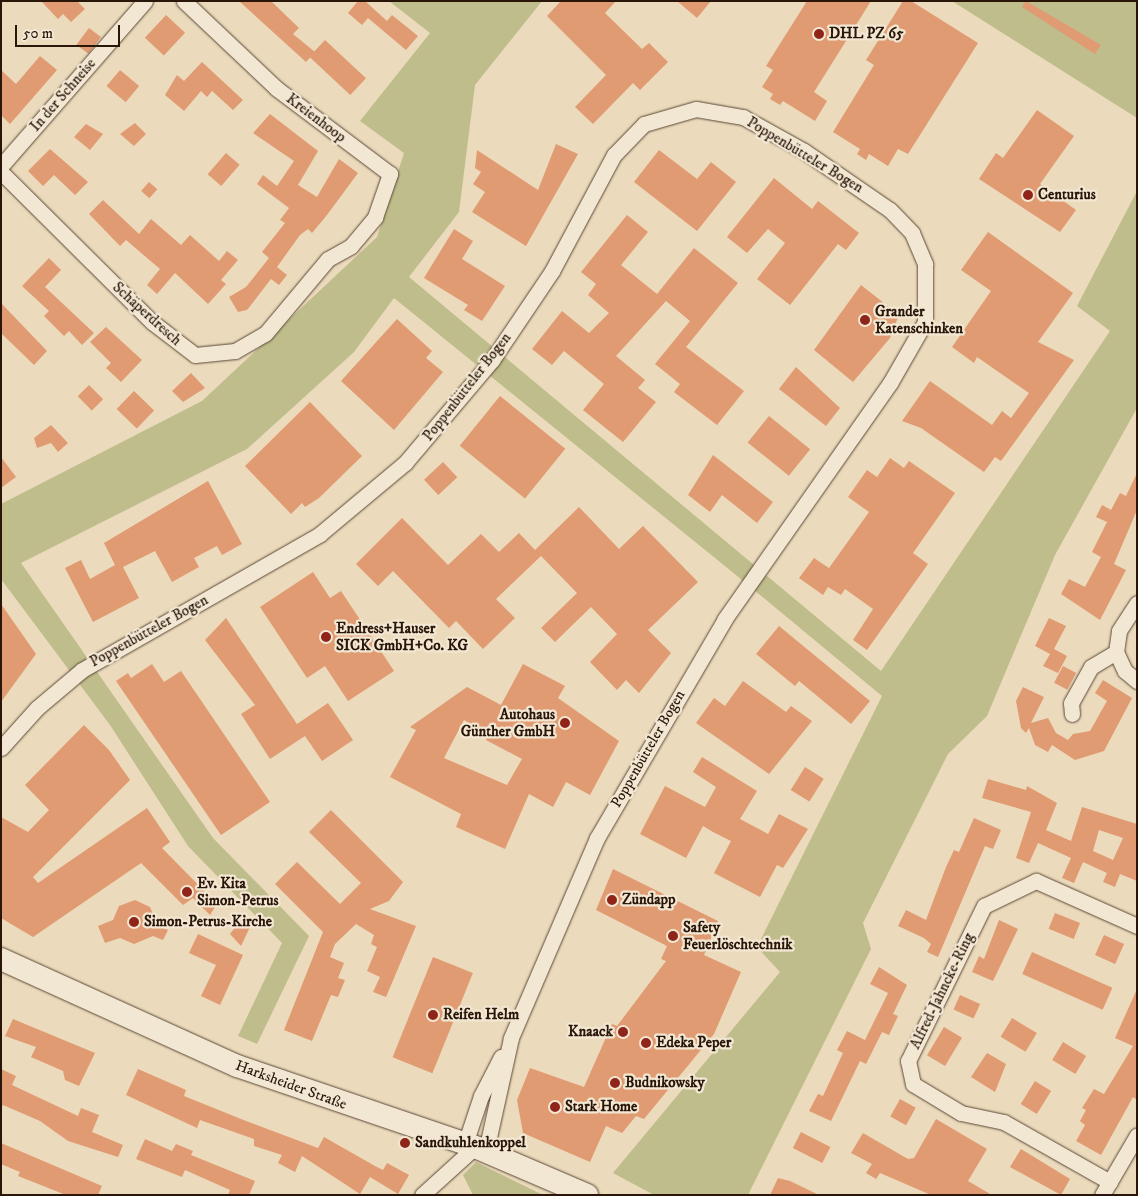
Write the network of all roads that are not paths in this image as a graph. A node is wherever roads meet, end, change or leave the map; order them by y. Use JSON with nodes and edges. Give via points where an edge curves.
{"nodes":[{"id":1,"x":145,"y":1,"type":"edge"},
{"id":2,"x":184,"y":1,"type":"edge"},
{"id":3,"x":1,"y":166,"type":"edge"},
{"id":4,"x":1,"y":172,"type":"edge"},
{"id":5,"x":351,"y":246,"type":"joint"},
{"id":6,"x":1137,"y":603,"type":"edge"},
{"id":7,"x":1116,"y":652,"type":"junction"},
{"id":8,"x":1137,"y":681,"type":"edge"},
{"id":9,"x":1072,"y":714,"type":"dead end"},
{"id":10,"x":1,"y":748,"type":"edge"},
{"id":11,"x":1137,"y":926,"type":"edge"},
{"id":12,"x":1,"y":959,"type":"edge"},
{"id":13,"x":509,"y":1043,"type":"junction"},
{"id":14,"x":1137,"y":1135,"type":"edge"},
{"id":15,"x":475,"y":1147,"type":"junction"},
{"id":16,"x":1106,"y":1188,"type":"edge"},
{"id":17,"x":422,"y":1195,"type":"edge"},
{"id":18,"x":587,"y":1195,"type":"edge"}],
"edges":[{"from":1,"to":3,"type":"street","name":"In der Schneise"},
{"from":2,"to":5,"type":"street","name":"Kreienhoop","via":[[276,88],[390,174],[375,217]]},
{"from":4,"to":5,"type":"street","name":"Schäperdresch","via":[[152,322],[195,355],[235,350],[265,334],[328,259]]},
{"from":6,"to":7,"type":"street","via":[[1119,632]]},
{"from":7,"to":8,"type":"street","via":[[1125,671]]},
{"from":7,"to":9,"type":"street","via":[[1091,667],[1071,703]]},
{"from":10,"to":13,"type":"street","name":"Poppenbütteler Bogen","via":[[37,708],[82,670],[320,534],[405,463],[492,360],[552,271],[614,155],[644,124],[685,110],[726,112],[784,139],[873,197],[912,233],[928,285],[925,322],[890,383],[753,577],[660,725],[569,896]]},
{"from":11,"to":16,"type":"street","name":"Alfred-Jahncke-Ring","via":[[1036,881],[984,906],[908,1061],[913,1084],[960,1113],[1004,1122]]},
{"from":12,"to":15,"type":"main road","name":"Harksheider Straße","via":[[237,1066]]},
{"from":13,"to":15,"type":"street","name":"Poppenbütteler Bogen"},
{"from":13,"to":15,"type":"street","name":"Poppenbütteler Bogen","via":[[481,1096]]},
{"from":14,"to":16,"type":"street"},
{"from":15,"to":17,"type":"street"},
{"from":15,"to":18,"type":"main road","name":"Harksheider Straße"}]}
